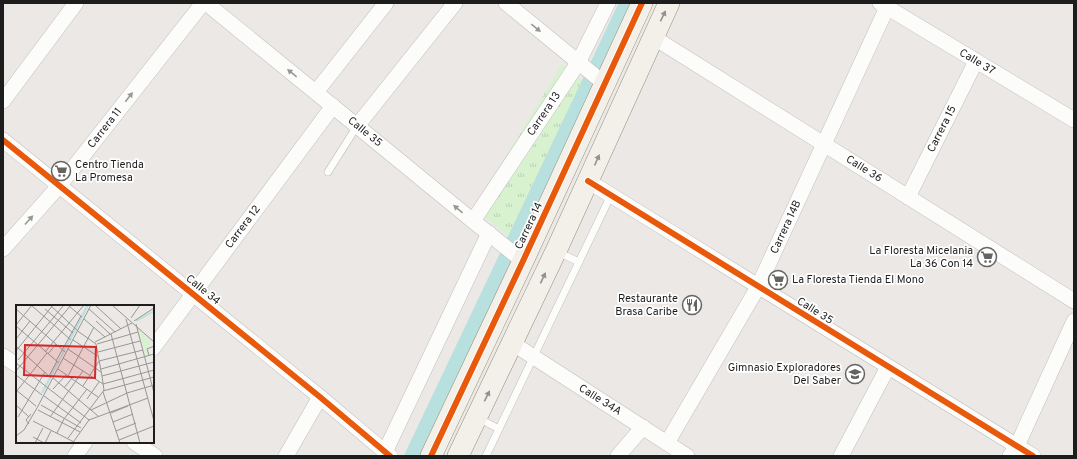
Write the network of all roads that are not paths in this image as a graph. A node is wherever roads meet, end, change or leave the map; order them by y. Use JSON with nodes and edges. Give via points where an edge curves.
{"nodes":[{"id":1,"x":76,"y":3,"type":"edge"},
{"id":2,"x":203,"y":3,"type":"edge"},
{"id":3,"x":206,"y":3,"type":"edge"},
{"id":4,"x":386,"y":3,"type":"edge"},
{"id":5,"x":455,"y":3,"type":"edge"},
{"id":6,"x":506,"y":3,"type":"edge"},
{"id":7,"x":608,"y":3,"type":"edge"},
{"id":8,"x":642,"y":3,"type":"edge"},
{"id":9,"x":669,"y":3,"type":"edge"},
{"id":10,"x":885,"y":4,"type":"edge"},
{"id":11,"x":653,"y":37,"type":"junction"},
{"id":12,"x":976,"y":61,"type":"junction"},
{"id":13,"x":580,"y":64,"type":"junction"},
{"id":14,"x":601,"y":81,"type":"junction"},
{"id":15,"x":316,"y":92,"type":"junction"},
{"id":16,"x":3,"y":101,"type":"edge"},
{"id":17,"x":332,"y":106,"type":"junction"},
{"id":18,"x":1074,"y":120,"type":"edge"},
{"id":19,"x":357,"y":126,"type":"junction"},
{"id":20,"x":3,"y":140,"type":"edge"},
{"id":21,"x":824,"y":144,"type":"junction"},
{"id":22,"x":328,"y":172,"type":"dead end"},
{"id":23,"x":588,"y":181,"type":"junction"},
{"id":24,"x":59,"y":186,"type":"junction"},
{"id":25,"x":611,"y":196,"type":"junction"},
{"id":26,"x":908,"y":197,"type":"junction"},
{"id":27,"x":473,"y":221,"type":"junction"},
{"id":28,"x":494,"y":238,"type":"junction"},
{"id":29,"x":3,"y":249,"type":"edge"},
{"id":30,"x":556,"y":251,"type":"junction"},
{"id":31,"x":519,"y":257,"type":"junction"},
{"id":32,"x":579,"y":262,"type":"junction"},
{"id":33,"x":758,"y":287,"type":"junction"},
{"id":34,"x":193,"y":295,"type":"junction"},
{"id":35,"x":1074,"y":301,"type":"edge"},
{"id":36,"x":1074,"y":321,"type":"edge"},
{"id":37,"x":512,"y":343,"type":"junction"},
{"id":38,"x":154,"y":347,"type":"edge"},
{"id":39,"x":3,"y":356,"type":"edge"},
{"id":40,"x":533,"y":357,"type":"junction"},
{"id":41,"x":16,"y":364,"type":"edge"},
{"id":42,"x":888,"y":367,"type":"junction"},
{"id":43,"x":320,"y":397,"type":"junction"},
{"id":44,"x":476,"y":417,"type":"junction"},
{"id":45,"x":643,"y":427,"type":"junction"},
{"id":46,"x":499,"y":429,"type":"junction"},
{"id":47,"x":84,"y":443,"type":"edge"},
{"id":48,"x":136,"y":443,"type":"edge"},
{"id":49,"x":667,"y":443,"type":"junction"},
{"id":50,"x":1014,"y":451,"type":"edge"},
{"id":51,"x":387,"y":454,"type":"edge"},
{"id":52,"x":75,"y":456,"type":"edge"},
{"id":53,"x":155,"y":456,"type":"edge"},
{"id":54,"x":286,"y":456,"type":"edge"},
{"id":55,"x":431,"y":456,"type":"edge"},
{"id":56,"x":458,"y":456,"type":"edge"},
{"id":57,"x":486,"y":456,"type":"edge"},
{"id":58,"x":618,"y":456,"type":"edge"},
{"id":59,"x":687,"y":456,"type":"edge"},
{"id":60,"x":841,"y":456,"type":"edge"},
{"id":61,"x":1033,"y":456,"type":"edge"}],
"edges":[{"from":1,"to":16,"type":"street"},
{"from":24,"to":2,"type":"street","name":"Carrera 11","one_way":true},
{"from":15,"to":3,"type":"street","name":"Calle 35","one_way":true},
{"from":4,"to":15,"type":"street"},
{"from":5,"to":19,"type":"street"},
{"from":6,"to":13,"type":"street","one_way":true},
{"from":7,"to":13,"type":"street","name":"Carrera 13"},
{"from":8,"to":14,"type":"main road","name":"Carrera 14"},
{"from":11,"to":9,"type":"main road","one_way":true},
{"from":10,"to":12,"type":"street","name":"Calle 37"},
{"from":10,"to":21,"type":"street","name":"Carrera 14B"},
{"from":11,"to":21,"type":"street","name":"Calle 36"},
{"from":23,"to":11,"type":"main road","one_way":true},
{"from":12,"to":18,"type":"street","name":"Calle 37"},
{"from":12,"to":26,"type":"street","name":"Carrera 15"},
{"from":13,"to":14,"type":"street"},
{"from":13,"to":27,"type":"street","name":"Carrera 13"},
{"from":14,"to":31,"type":"main road","name":"Carrera 14"},
{"from":15,"to":17,"type":"street","name":"Calle 35"},
{"from":17,"to":19,"type":"street","name":"Calle 35"},
{"from":17,"to":34,"type":"street","name":"Carrera 12"},
{"from":19,"to":22,"type":"lane"},
{"from":27,"to":19,"type":"street","name":"Calle 35","one_way":true},
{"from":20,"to":24,"type":"street","name":"Calle 34"},
{"from":21,"to":26,"type":"street","name":"Calle 36"},
{"from":21,"to":33,"type":"street","name":"Carrera 14B"},
{"from":23,"to":25,"type":"street","name":"Calle 35"},
{"from":23,"to":30,"type":"main road"},
{"from":29,"to":24,"type":"street","name":"Carrera 11","one_way":true},
{"from":24,"to":34,"type":"street","name":"Calle 34"},
{"from":25,"to":32,"type":"lane"},
{"from":25,"to":33,"type":"street","name":"Calle 35"},
{"from":26,"to":35,"type":"street","name":"Calle 36"},
{"from":27,"to":28,"type":"street","name":"Calle 35"},
{"from":28,"to":31,"type":"street","name":"Calle 35"},
{"from":28,"to":51,"type":"street"},
{"from":30,"to":32,"type":"lane"},
{"from":37,"to":30,"type":"main road","one_way":true},
{"from":31,"to":55,"type":"main road","name":"Carrera 14"},
{"from":32,"to":40,"type":"lane"},
{"from":33,"to":42,"type":"street","name":"Calle 35"},
{"from":33,"to":49,"type":"street","name":"Carrera 14B"},
{"from":34,"to":38,"type":"street","name":"Carrera 12"},
{"from":34,"to":43,"type":"street","name":"Calle 34"},
{"from":36,"to":50,"type":"street"},
{"from":37,"to":40,"type":"street","name":"Calle 34A"},
{"from":44,"to":37,"type":"main road","one_way":true},
{"from":39,"to":41,"type":"street"},
{"from":40,"to":45,"type":"street","name":"Calle 34A"},
{"from":40,"to":46,"type":"lane"},
{"from":42,"to":50,"type":"street","name":"Calle 35"},
{"from":42,"to":60,"type":"street"},
{"from":43,"to":51,"type":"street","name":"Calle 34"},
{"from":43,"to":54,"type":"street"},
{"from":44,"to":46,"type":"lane"},
{"from":44,"to":56,"type":"main road"},
{"from":45,"to":49,"type":"street","name":"Calle 34A"},
{"from":45,"to":58,"type":"street"},
{"from":46,"to":57,"type":"lane"},
{"from":47,"to":52,"type":"street"},
{"from":48,"to":53,"type":"street"},
{"from":49,"to":59,"type":"street","name":"Calle 34A"},
{"from":50,"to":61,"type":"street","name":"Calle 35"}]}
